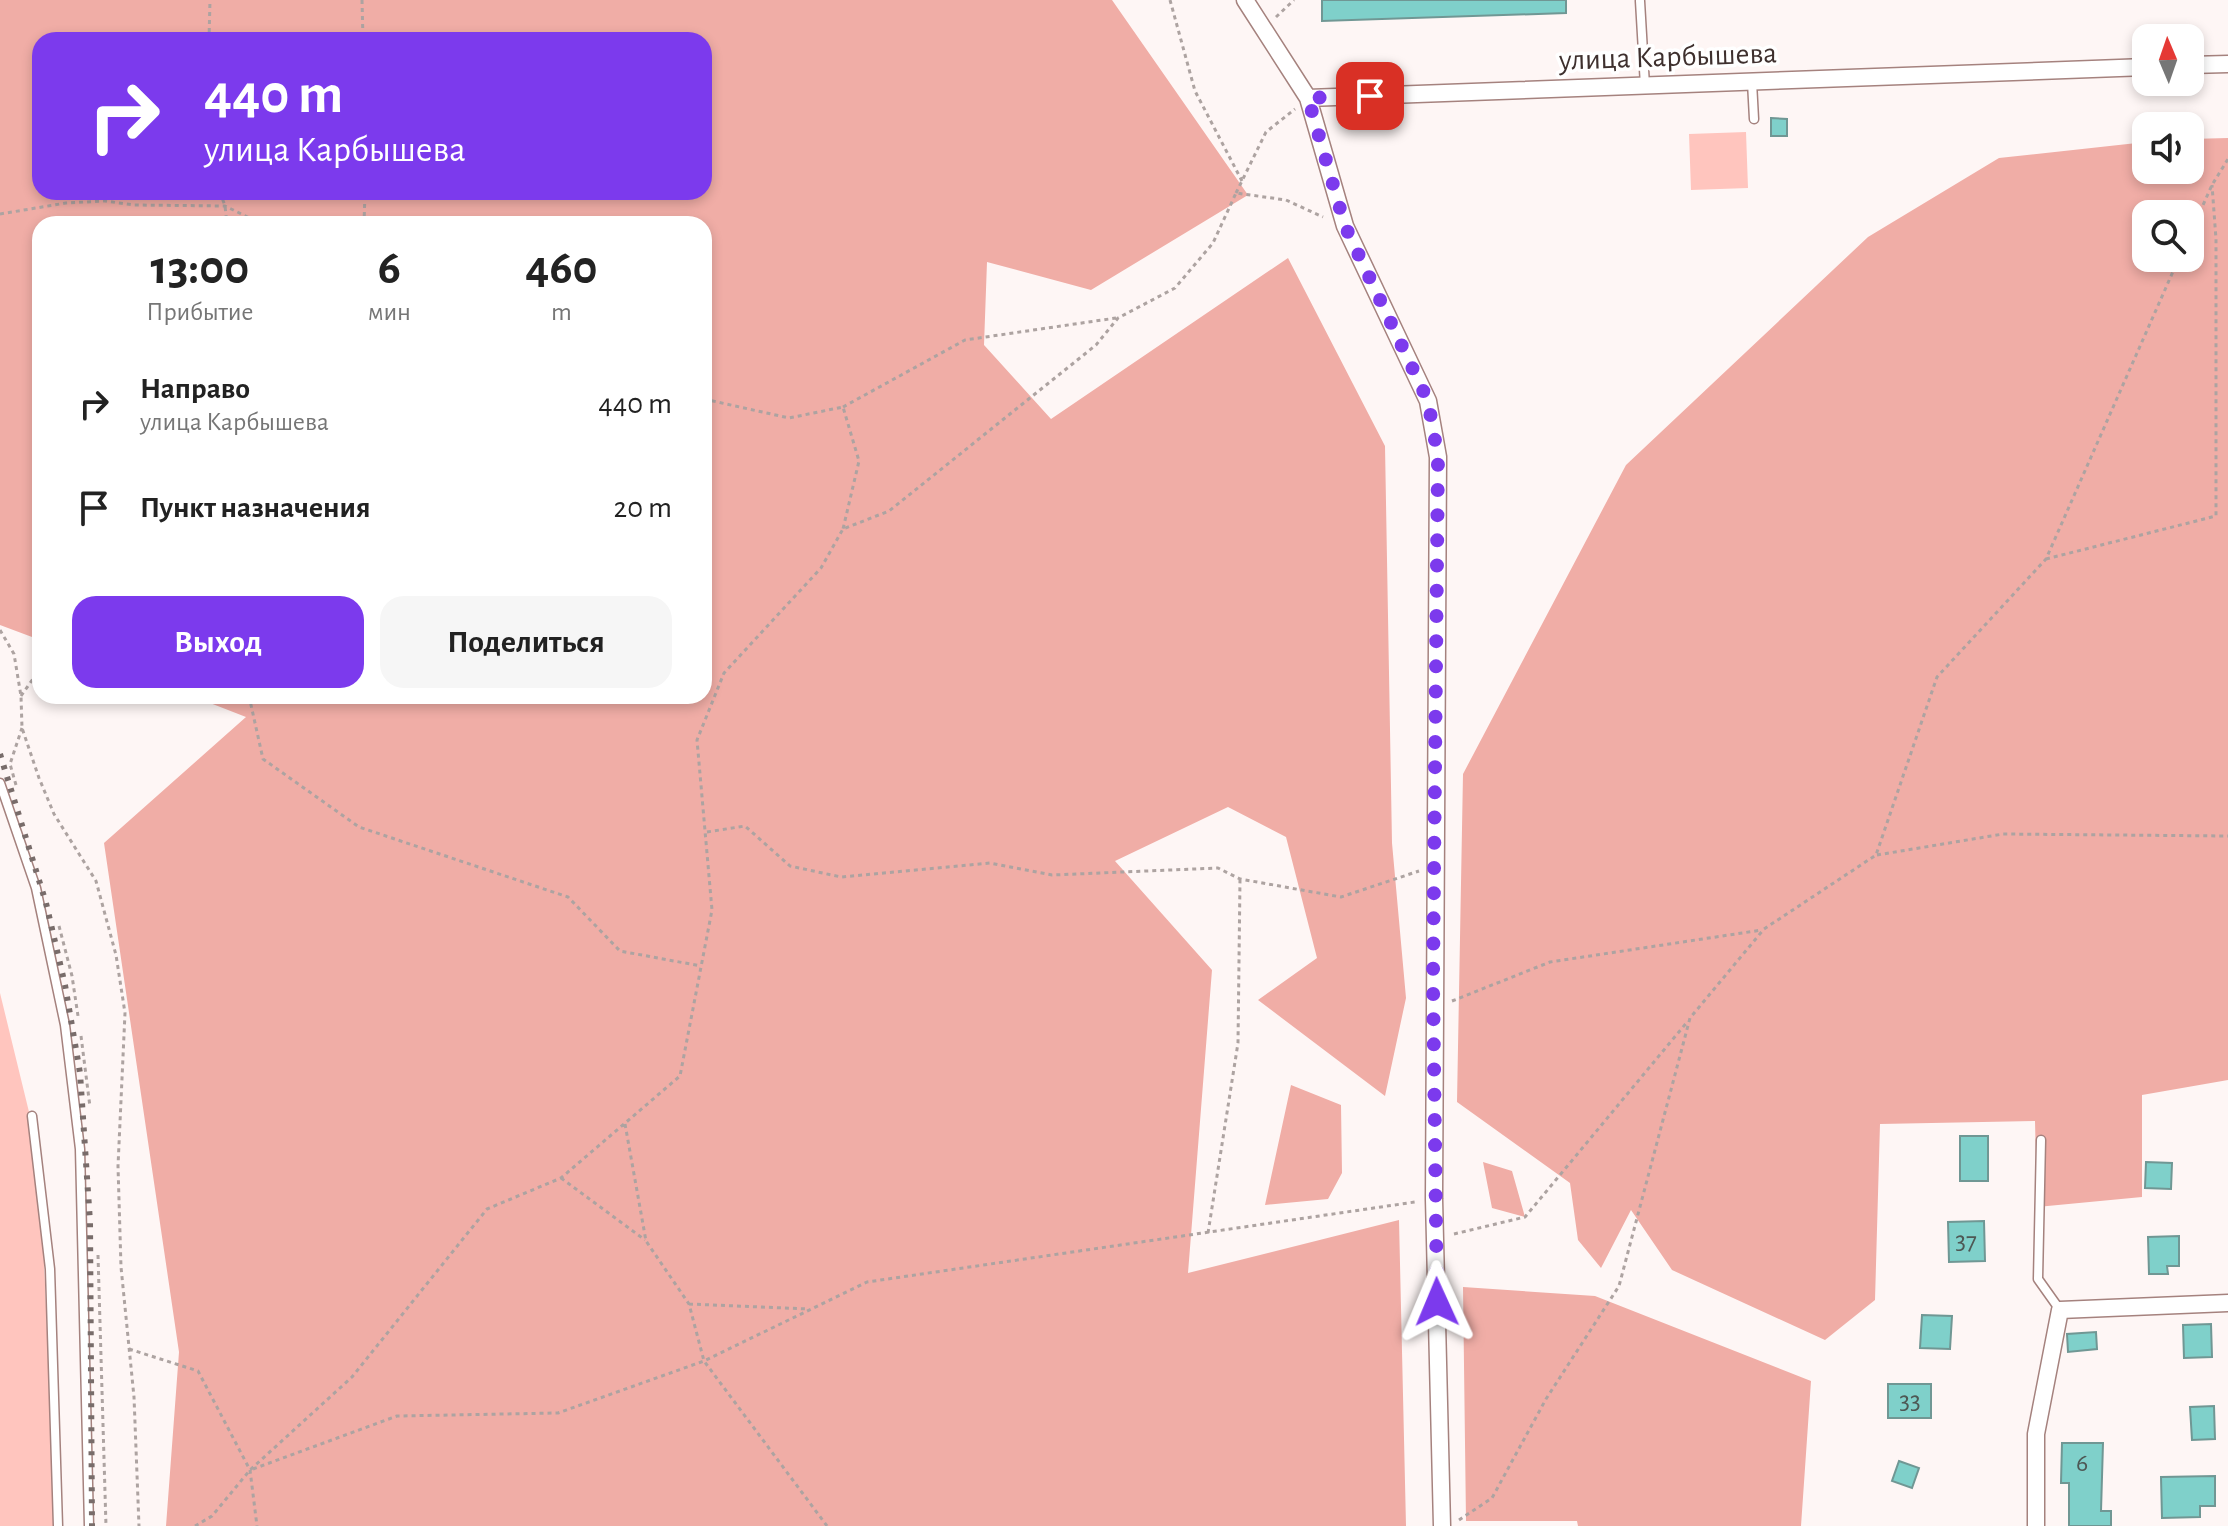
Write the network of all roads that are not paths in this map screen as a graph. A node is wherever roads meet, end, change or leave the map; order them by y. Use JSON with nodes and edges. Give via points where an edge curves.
{"nodes":[{"id":1,"x":1245,"y":0,"type":"edge"},
{"id":2,"x":1640,"y":1,"type":"edge"},
{"id":3,"x":2228,"y":64,"type":"edge"},
{"id":4,"x":2204,"y":65,"type":"edge"},
{"id":5,"x":2132,"y":68,"type":"edge"},
{"id":6,"x":1752,"y":82,"type":"junction"},
{"id":7,"x":1645,"y":86,"type":"junction"},
{"id":8,"x":1308,"y":98,"type":"junction"},
{"id":9,"x":1754,"y":119,"type":"dead end"},
{"id":10,"x":0,"y":783,"type":"edge"},
{"id":11,"x":32,"y":1116,"type":"dead end"},
{"id":12,"x":2041,"y":1140,"type":"dead end"},
{"id":13,"x":2228,"y":1303,"type":"edge"},
{"id":14,"x":2060,"y":1310,"type":"junction"},
{"id":15,"x":58,"y":1526,"type":"edge"},
{"id":16,"x":89,"y":1526,"type":"edge"},
{"id":17,"x":1442,"y":1526,"type":"edge"},
{"id":18,"x":2036,"y":1526,"type":"edge"}],
"edges":[{"from":1,"to":8,"type":"street"},
{"from":2,"to":7,"type":"lane"},
{"from":3,"to":4,"type":"street"},
{"from":5,"to":6,"type":"street","name":"улица Карбышева"},
{"from":6,"to":7,"type":"street","name":"улица Карбышева"},
{"from":6,"to":9,"type":"lane"},
{"from":7,"to":8,"type":"street","name":"улица Карбышева"},
{"from":8,"to":17,"type":"street","via":[[1345,226],[1428,401],[1438,457],[1433,1008]]},
{"from":10,"to":16,"type":"lane","via":[[36,888],[65,1025],[80,1149]]},
{"from":11,"to":15,"type":"lane","via":[[50,1269]]},
{"from":12,"to":14,"type":"lane","via":[[2038,1279]]},
{"from":13,"to":14,"type":"street"},
{"from":14,"to":18,"type":"street","via":[[2036,1434]]}]}
